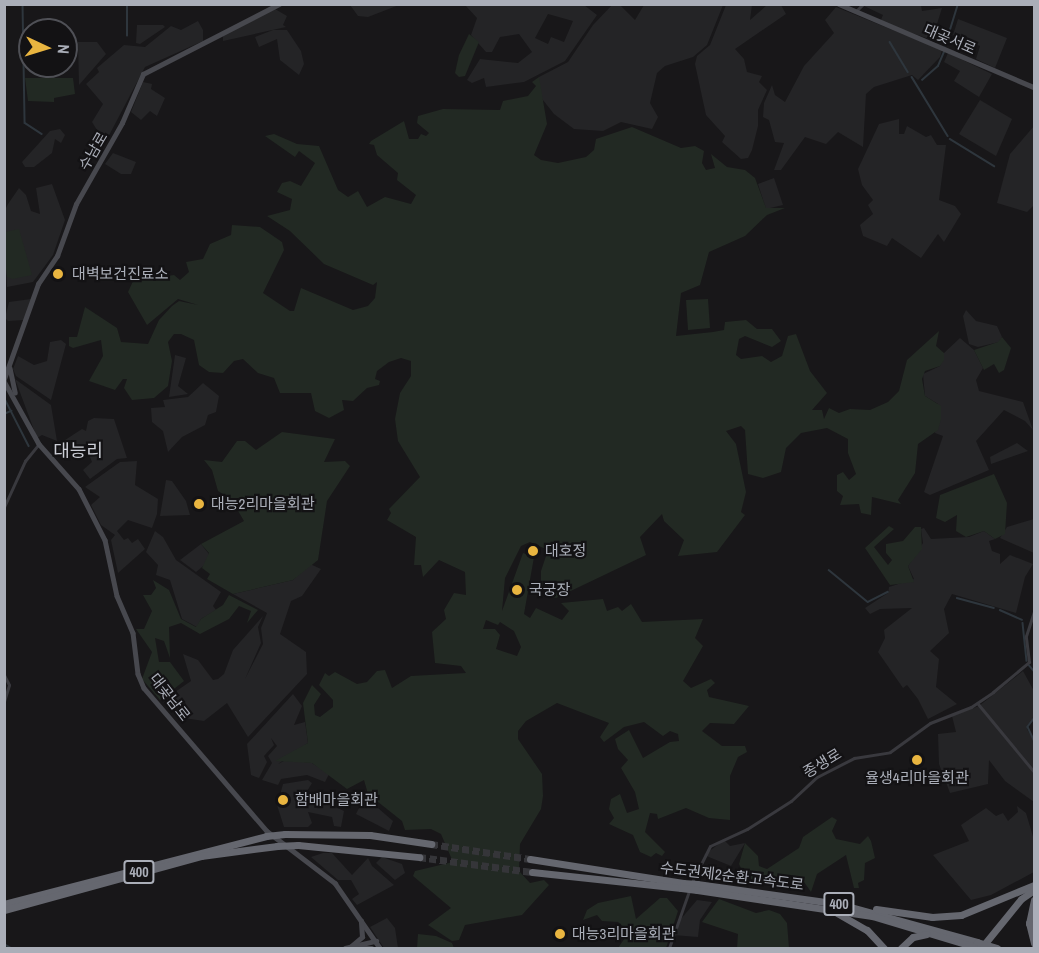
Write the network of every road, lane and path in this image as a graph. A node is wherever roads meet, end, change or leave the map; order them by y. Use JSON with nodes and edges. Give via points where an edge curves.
{"nodes":[{"id":1,"x":279,"y":4,"type":"edge"},
{"id":2,"x":839,"y":4,"type":"edge"},
{"id":3,"x":863,"y":4,"type":"edge"},
{"id":4,"x":855,"y":13,"type":"junction"},
{"id":5,"x":1035,"y":87,"type":"edge"},
{"id":6,"x":8,"y":369,"type":"edge"},
{"id":7,"x":4,"y":380,"type":"edge"},
{"id":8,"x":18,"y":400,"type":"junction"},
{"id":9,"x":39,"y":444,"type":"junction"},
{"id":10,"x":4,"y":507,"type":"edge"},
{"id":11,"x":1035,"y":612,"type":"edge"},
{"id":12,"x":4,"y":675,"type":"edge"},
{"id":13,"x":4,"y":701,"type":"edge"},
{"id":14,"x":978,"y":704,"type":"junction"},
{"id":15,"x":1035,"y":772,"type":"edge"},
{"id":16,"x":431,"y":844,"type":"tunnel mouth"},
{"id":17,"x":419,"y":857,"type":"tunnel mouth"},
{"id":18,"x":530,"y":860,"type":"tunnel mouth"},
{"id":19,"x":532,"y":872,"type":"tunnel mouth"},
{"id":20,"x":682,"y":885,"type":"junction"},
{"id":21,"x":1035,"y":885,"type":"edge"},
{"id":22,"x":697,"y":887,"type":"junction"},
{"id":23,"x":1035,"y":891,"type":"edge"},
{"id":24,"x":1035,"y":900,"type":"edge"},
{"id":25,"x":4,"y":904,"type":"edge"},
{"id":26,"x":840,"y":904,"type":"junction"},
{"id":27,"x":818,"y":908,"type":"junction"},
{"id":28,"x":4,"y":910,"type":"edge"},
{"id":29,"x":360,"y":918,"type":"junction"},
{"id":30,"x":947,"y":939,"type":"junction"},
{"id":31,"x":376,"y":941,"type":"junction"},
{"id":32,"x":1035,"y":943,"type":"edge"},
{"id":33,"x":979,"y":947,"type":"edge"},
{"id":34,"x":347,"y":948,"type":"edge"},
{"id":35,"x":372,"y":948,"type":"edge"},
{"id":36,"x":380,"y":948,"type":"edge"},
{"id":37,"x":669,"y":948,"type":"edge"},
{"id":38,"x":884,"y":948,"type":"edge"},
{"id":39,"x":902,"y":948,"type":"edge"},
{"id":40,"x":997,"y":948,"type":"edge"}],
"edges":[{"from":1,"to":6,"type":"street","name":"수남로","via":[[143,74],[122,123],[76,204],[57,256],[38,284]]},
{"from":2,"to":4,"type":"street","name":"대곶서로"},
{"from":3,"to":4,"type":"street"},
{"from":4,"to":5,"type":"street","name":"대곶서로"},
{"from":6,"to":7,"type":"street","name":"수남로"},
{"from":6,"to":8,"type":"street"},
{"from":7,"to":8,"type":"street","name":"대곶남로"},
{"from":8,"to":9,"type":"street","name":"대곶남로"},
{"from":9,"to":10,"type":"street","via":[[26,461]]},
{"from":9,"to":29,"type":"street","name":"대곶남로","via":[[74,480],[105,540],[117,596],[133,633],[138,674],[144,688],[267,831],[335,883]]},
{"from":11,"to":14,"type":"street","name":"종생로","via":[[1026,636],[1029,663]]},
{"from":12,"to":13,"type":"street","via":[[9,685]]},
{"from":14,"to":15,"type":"street"},
{"from":14,"to":37,"type":"street","name":"종생로","via":[[930,723],[890,752],[854,758],[817,777],[791,801],[711,846],[697,868]]},
{"from":16,"to":25,"type":"highway","number":"400","bridge":true,"via":[[370,835],[266,836]]},
{"from":17,"to":28,"type":"highway","number":"400","bridge":true,"via":[[277,846],[201,856]]},
{"from":18,"to":20,"type":"highway","name":"수도권제2순환고속도로","number":"400"},
{"from":19,"to":20,"type":"highway","name":"수도권제2순환고속도로","number":"400"},
{"from":20,"to":22,"type":"highway","name":"수도권제2순환고속도로","number":"400","bridge":true},
{"from":21,"to":26,"type":"highway","via":[[987,907],[945,917]]},
{"from":22,"to":26,"type":"highway","name":"수도권제2순환고속도로","number":"400"},
{"from":22,"to":27,"type":"highway","name":"수도권제2순환고속도로","number":"400"},
{"from":23,"to":33,"type":"highway"},
{"from":24,"to":32,"type":"highway","via":[[1029,923]]},
{"from":26,"to":33,"type":"highway","name":"수도권제2순환고속도로","number":"400"},
{"from":27,"to":30,"type":"highway","name":"수도권제2순환고속도로","number":"400","via":[[872,916]]},
{"from":27,"to":38,"type":"highway","via":[[854,921]]},
{"from":29,"to":31,"type":"street","name":"대곶남로"},
{"from":29,"to":34,"type":"street","via":[[362,937]]},
{"from":30,"to":33,"type":"highway","name":"수도권제2순환고속도로","number":"400"},
{"from":30,"to":39,"type":"highway","via":[[918,935]]},
{"from":31,"to":34,"type":"street"},
{"from":31,"to":36,"type":"street","name":"대곶남로"},
{"from":33,"to":40,"type":"highway","name":"수도권제2순환고속도로","number":"400","bridge":true},
{"from":34,"to":35,"type":"street"}]}
